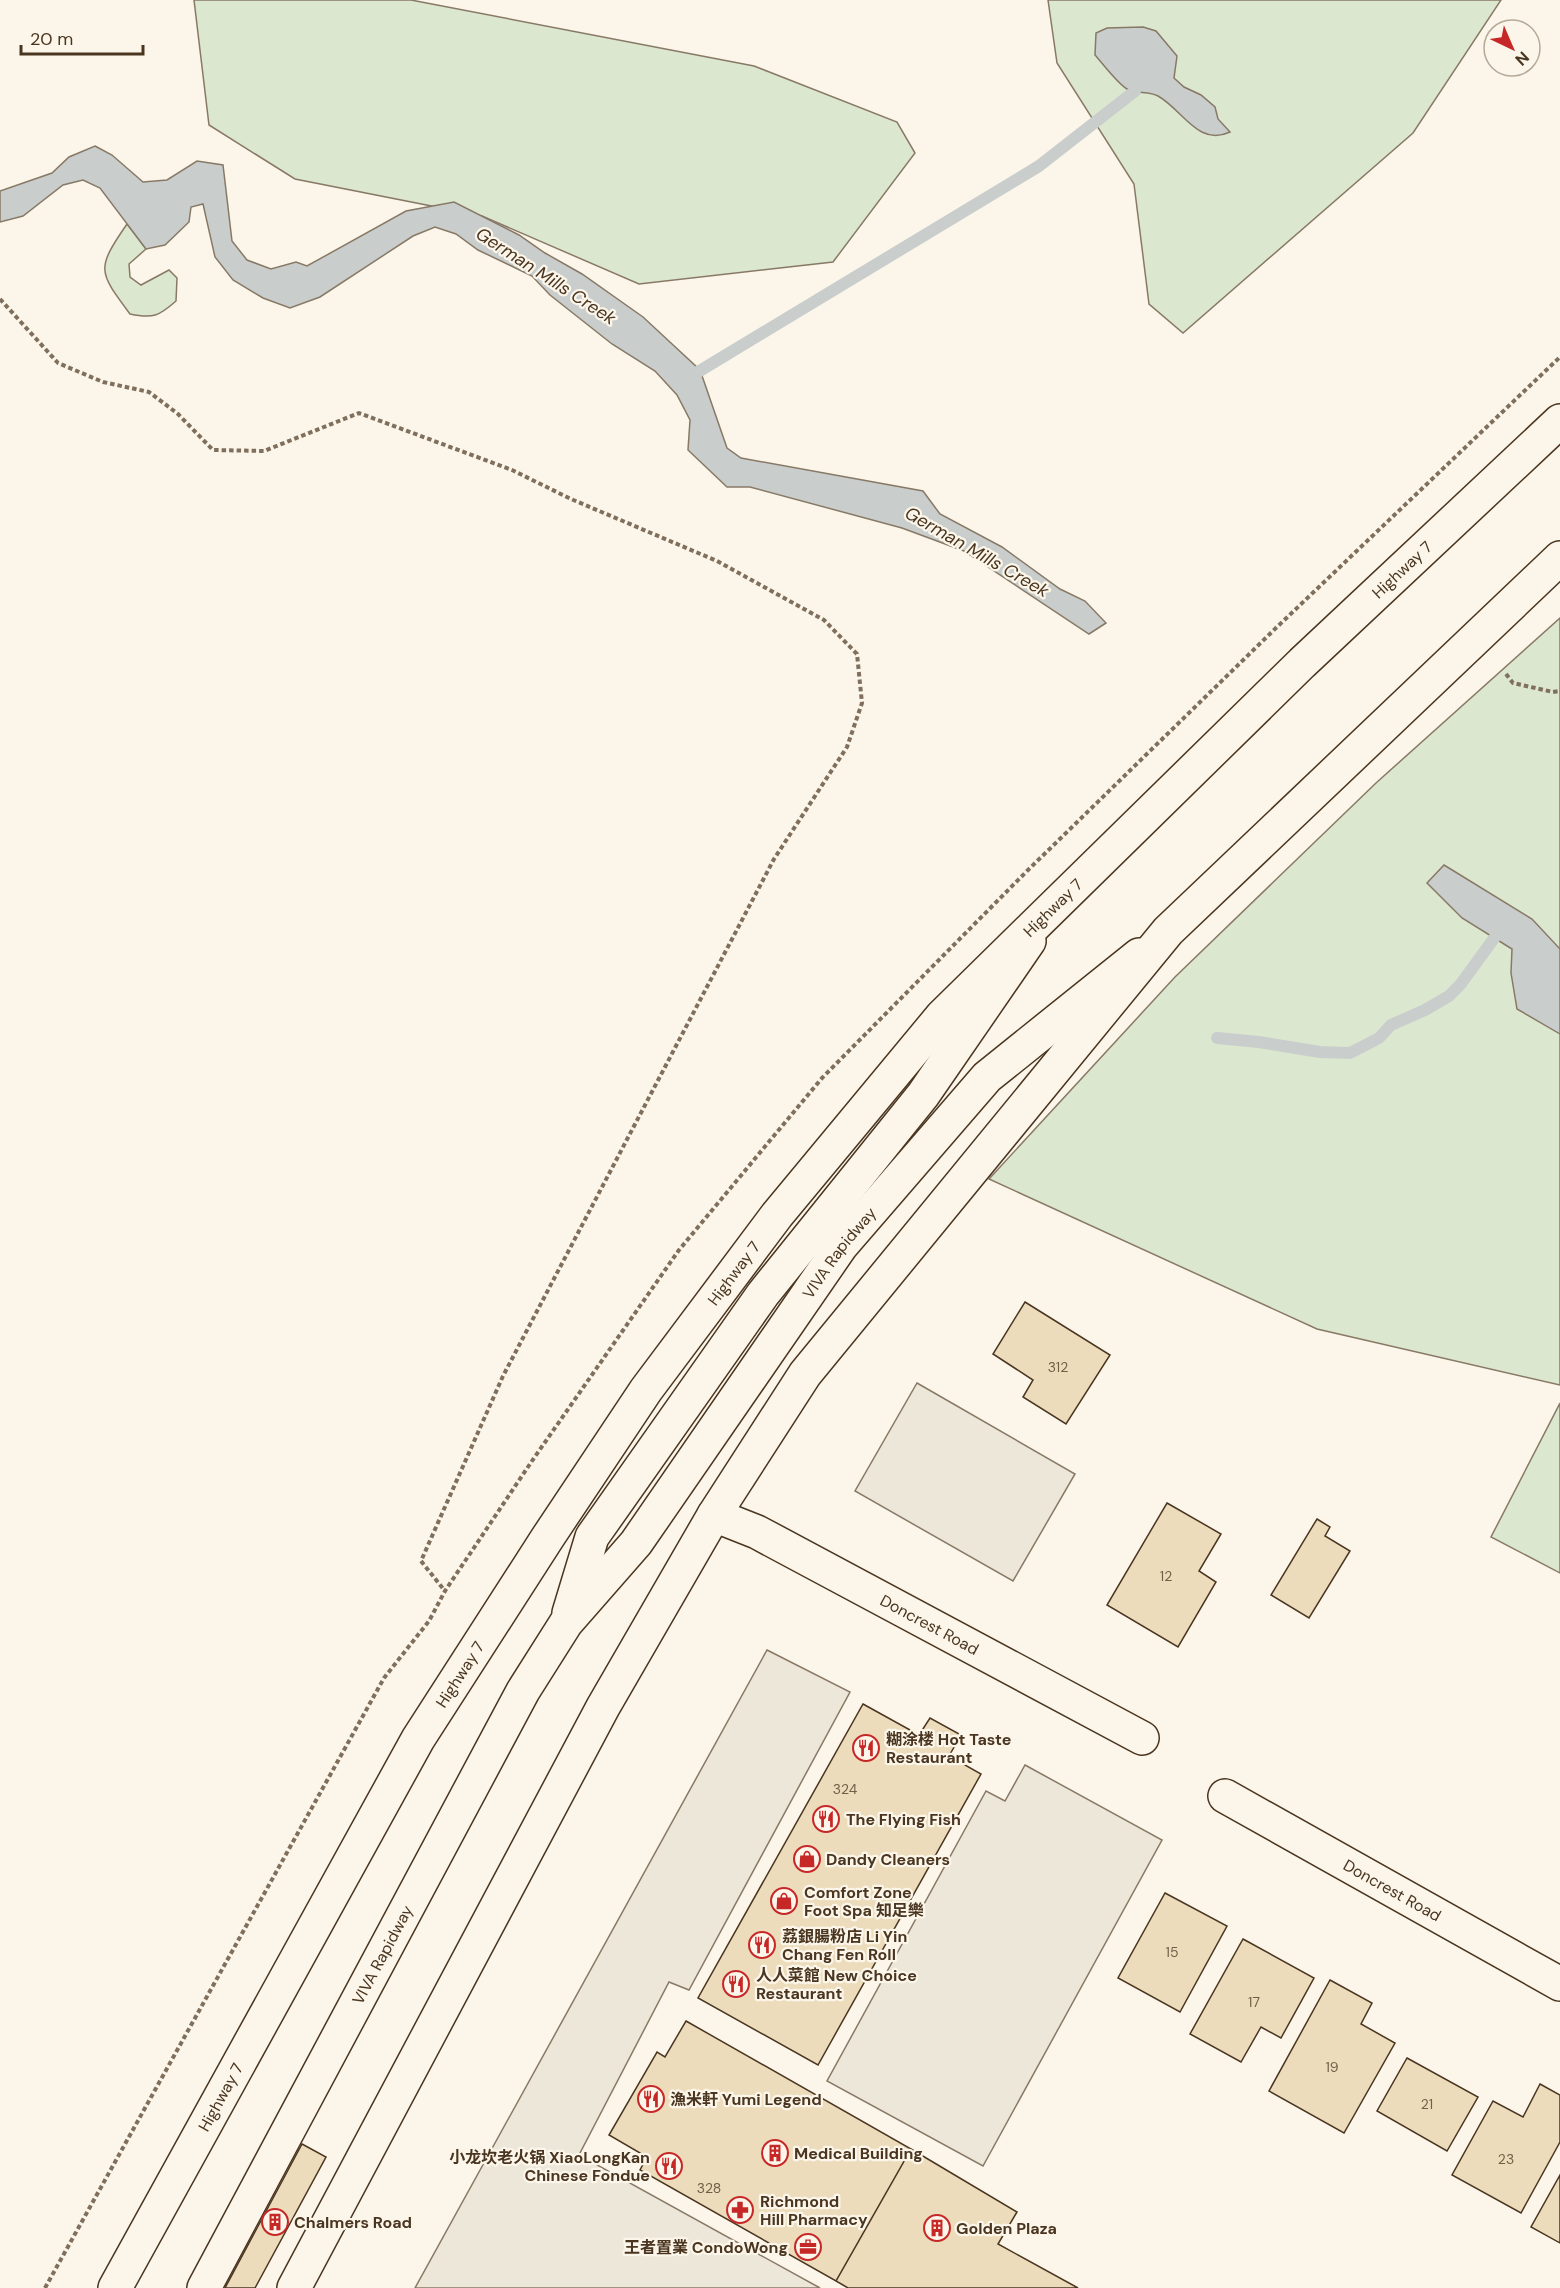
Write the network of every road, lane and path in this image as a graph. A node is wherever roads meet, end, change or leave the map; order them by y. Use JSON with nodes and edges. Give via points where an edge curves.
{"nodes":[{"id":1,"x":0,"y":299,"type":"edge"},
{"id":2,"x":1560,"y":421,"type":"edge"},
{"id":3,"x":1560,"y":558,"type":"edge"},
{"id":4,"x":1506,"y":674,"type":"dead end"},
{"id":5,"x":1560,"y":691,"type":"edge"},
{"id":6,"x":1055,"y":903,"type":"junction"},
{"id":7,"x":1168,"y":932,"type":"junction"},
{"id":8,"x":714,"y":1515,"type":"junction"},
{"id":9,"x":445,"y":1591,"type":"dead end"},
{"id":10,"x":429,"y":1621,"type":"dead end"},
{"id":11,"x":566,"y":1623,"type":"junction"},
{"id":12,"x":1142,"y":1738,"type":"dead end"},
{"id":13,"x":1225,"y":1796,"type":"dead end"},
{"id":14,"x":1560,"y":1984,"type":"edge"},
{"id":15,"x":45,"y":2288,"type":"edge"},
{"id":16,"x":115,"y":2288,"type":"edge"},
{"id":17,"x":204,"y":2288,"type":"edge"},
{"id":18,"x":294,"y":2288,"type":"edge"}],
"edges":[{"from":1,"to":9,"type":"path","via":[[58,363],[104,382],[149,392],[178,414],[213,450],[264,451],[358,413],[512,470],[717,561],[824,620],[857,654],[862,703],[846,747],[774,859],[503,1376],[421,1561]]},
{"from":2,"to":6,"type":"main road","name":"Highway 7","via":[[1302,663]]},
{"from":3,"to":7,"type":"main road"},
{"from":4,"to":5,"type":"path","via":[[1514,683]]},
{"from":6,"to":11,"type":"main road","name":"VIVA Rapidway","via":[[923,1095],[763,1294],[592,1537]]},
{"from":6,"to":16,"type":"main road","name":"Highway 7","via":[[942,1016],[777,1215],[646,1390],[418,1739]]},
{"from":7,"to":8,"type":"main road","via":[[806,1374]]},
{"from":7,"to":11,"type":"main road","name":"VIVA Rapidway","via":[[979,1086],[841,1246],[636,1543]]},
{"from":8,"to":12,"type":"main road","name":"Doncrest Road","via":[[758,1532]]},
{"from":8,"to":18,"type":"main road","via":[[603,1707]]},
{"from":10,"to":15,"type":"path","via":[[384,1678]]},
{"from":11,"to":17,"type":"main road","name":"VIVA Rapidway","via":[[523,1691]]},
{"from":13,"to":14,"type":"main road","name":"Doncrest Road"}]}
